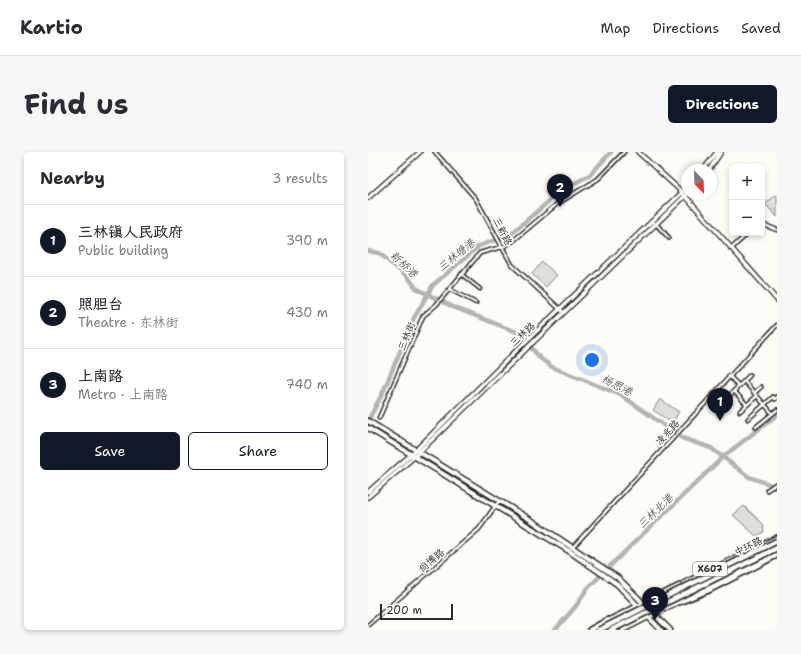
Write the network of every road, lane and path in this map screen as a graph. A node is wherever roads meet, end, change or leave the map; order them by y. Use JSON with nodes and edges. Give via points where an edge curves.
{"nodes":[{"id":1,"x":420,"y":152,"type":"edge"},
{"id":2,"x":435,"y":152,"type":"edge"},
{"id":3,"x":624,"y":152,"type":"edge"},
{"id":4,"x":638,"y":152,"type":"edge"},
{"id":5,"x":717,"y":152,"type":"edge"},
{"id":6,"x":721,"y":152,"type":"edge"},
{"id":7,"x":708,"y":164,"type":"edge"},
{"id":8,"x":712,"y":164,"type":"edge"},
{"id":9,"x":681,"y":190,"type":"edge"},
{"id":10,"x":368,"y":198,"type":"edge"},
{"id":11,"x":681,"y":198,"type":"edge"},
{"id":12,"x":681,"y":198,"type":"edge"},
{"id":13,"x":690,"y":200,"type":"edge"},
{"id":14,"x":655,"y":223,"type":"junction"},
{"id":15,"x":765,"y":225,"type":"edge"},
{"id":16,"x":777,"y":230,"type":"edge"},
{"id":17,"x":745,"y":236,"type":"edge"},
{"id":18,"x":669,"y":238,"type":"dead end"},
{"id":19,"x":501,"y":246,"type":"junction"},
{"id":20,"x":731,"y":249,"type":"junction"},
{"id":21,"x":460,"y":274,"type":"junction"},
{"id":22,"x":480,"y":288,"type":"dead end"},
{"id":23,"x":450,"y":289,"type":"junction"},
{"id":24,"x":777,"y":300,"type":"edge"},
{"id":25,"x":476,"y":303,"type":"dead end"},
{"id":26,"x":562,"y":311,"type":"junction"},
{"id":27,"x":777,"y":324,"type":"edge"},
{"id":28,"x":750,"y":375,"type":"dead end"},
{"id":29,"x":729,"y":376,"type":"junction"},
{"id":30,"x":744,"y":381,"type":"junction"},
{"id":31,"x":739,"y":386,"type":"junction"},
{"id":32,"x":761,"y":387,"type":"dead end"},
{"id":33,"x":734,"y":391,"type":"junction"},
{"id":34,"x":754,"y":392,"type":"junction"},
{"id":35,"x":757,"y":396,"type":"junction"},
{"id":36,"x":728,"y":397,"type":"dead end"},
{"id":37,"x":777,"y":397,"type":"edge"},
{"id":38,"x":764,"y":404,"type":"junction"},
{"id":39,"x":747,"y":405,"type":"junction"},
{"id":40,"x":777,"y":410,"type":"edge"},
{"id":41,"x":740,"y":411,"type":"dead end"},
{"id":42,"x":772,"y":414,"type":"junction"},
{"id":43,"x":379,"y":418,"type":"dead end"},
{"id":44,"x":748,"y":419,"type":"dead end"},
{"id":45,"x":368,"y":421,"type":"edge"},
{"id":46,"x":756,"y":427,"type":"dead end"},
{"id":47,"x":368,"y":428,"type":"edge"},
{"id":48,"x":416,"y":452,"type":"junction"},
{"id":49,"x":412,"y":456,"type":"junction"},
{"id":50,"x":776,"y":484,"type":"edge"},
{"id":51,"x":767,"y":490,"type":"dead end"},
{"id":52,"x":368,"y":492,"type":"edge"},
{"id":53,"x":368,"y":497,"type":"edge"},
{"id":54,"x":499,"y":501,"type":"junction"},
{"id":55,"x":496,"y":506,"type":"junction"},
{"id":56,"x":777,"y":537,"type":"edge"},
{"id":57,"x":777,"y":541,"type":"edge"},
{"id":58,"x":572,"y":547,"type":"junction"},
{"id":59,"x":777,"y":548,"type":"edge"},
{"id":60,"x":569,"y":551,"type":"junction"},
{"id":61,"x":777,"y":552,"type":"edge"},
{"id":62,"x":777,"y":555,"type":"edge"},
{"id":63,"x":687,"y":582,"type":"junction"},
{"id":64,"x":679,"y":602,"type":"junction"},
{"id":65,"x":644,"y":603,"type":"junction"},
{"id":66,"x":639,"y":605,"type":"junction"},
{"id":67,"x":655,"y":614,"type":"junction"},
{"id":68,"x":650,"y":617,"type":"junction"},
{"id":69,"x":608,"y":620,"type":"junction"},
{"id":70,"x":640,"y":622,"type":"junction"},
{"id":71,"x":368,"y":626,"type":"edge"},
{"id":72,"x":585,"y":630,"type":"edge"},
{"id":73,"x":590,"y":630,"type":"edge"},
{"id":74,"x":597,"y":630,"type":"edge"},
{"id":75,"x":611,"y":630,"type":"edge"},
{"id":76,"x":623,"y":630,"type":"edge"},
{"id":77,"x":628,"y":630,"type":"edge"},
{"id":78,"x":661,"y":630,"type":"edge"},
{"id":79,"x":670,"y":630,"type":"edge"}],
"edges":[{"from":1,"to":10,"type":"main road"},
{"from":2,"to":19,"type":"street","name":"三新路","via":[[472,193]]},
{"from":3,"to":19,"type":"street","name":"三林街","via":[[591,184],[557,204],[516,239]]},
{"from":4,"to":9,"type":"main road"},
{"from":5,"to":7,"type":"main road"},
{"from":6,"to":8,"type":"main road"},
{"from":11,"to":14,"type":"main road","name":"三林路"},
{"from":12,"to":26,"type":"main road","name":"三林路"},
{"from":13,"to":20,"type":"main road"},
{"from":14,"to":18,"type":"street"},
{"from":14,"to":26,"type":"main road","name":"三林路"},
{"from":15,"to":16,"type":"street"},
{"from":17,"to":20,"type":"street"},
{"from":19,"to":21,"type":"street","name":"三林街","via":[[481,252]]},
{"from":19,"to":26,"type":"street","name":"三新路","via":[[512,265]]},
{"from":20,"to":24,"type":"main road"},
{"from":21,"to":22,"type":"street"},
{"from":21,"to":23,"type":"street","name":"三林街"},
{"from":23,"to":25,"type":"street"},
{"from":23,"to":43,"type":"street","name":"三林街","via":[[423,316]]},
{"from":26,"to":48,"type":"main road","name":"三林路"},
{"from":27,"to":29,"type":"street","name":"凌兆路"},
{"from":28,"to":30,"type":"street"},
{"from":29,"to":31,"type":"street"},
{"from":29,"to":58,"type":"street","name":"凌兆路"},
{"from":30,"to":31,"type":"street"},
{"from":30,"to":34,"type":"street"},
{"from":31,"to":33,"type":"street"},
{"from":32,"to":34,"type":"street"},
{"from":33,"to":36,"type":"street"},
{"from":33,"to":39,"type":"street"},
{"from":34,"to":35,"type":"street"},
{"from":35,"to":38,"type":"street"},
{"from":35,"to":39,"type":"street"},
{"from":37,"to":38,"type":"street","via":[[772,397]]},
{"from":38,"to":42,"type":"street"},
{"from":38,"to":44,"type":"street"},
{"from":39,"to":41,"type":"street"},
{"from":40,"to":42,"type":"street"},
{"from":42,"to":46,"type":"street"},
{"from":45,"to":48,"type":"main road"},
{"from":47,"to":49,"type":"main road"},
{"from":48,"to":49,"type":"main road","name":"三林路"},
{"from":48,"to":54,"type":"main road"},
{"from":49,"to":52,"type":"main road","name":"三林路"},
{"from":49,"to":53,"type":"main road","name":"三林路"},
{"from":49,"to":55,"type":"main road"},
{"from":50,"to":51,"type":"street"},
{"from":54,"to":55,"type":"street","name":"尚博路"},
{"from":54,"to":58,"type":"main road"},
{"from":55,"to":60,"type":"main road"},
{"from":55,"to":71,"type":"street","name":"尚博路","via":[[479,530]]},
{"from":56,"to":63,"type":"main road","number":"X607"},
{"from":56,"to":63,"type":"highway","bridge":true},
{"from":57,"to":74,"type":"highway","name":"中环路","bridge":true},
{"from":58,"to":60,"type":"street","name":"凌兆路"},
{"from":58,"to":65,"type":"main road","via":[[610,573]]},
{"from":59,"to":75,"type":"highway","name":"中环路","bridge":true},
{"from":60,"to":66,"type":"main road","via":[[618,584]]},
{"from":61,"to":64,"type":"main road","number":"X607"},
{"from":62,"to":64,"type":"highway","via":[[709,590]]},
{"from":62,"to":64,"type":"main road","via":[[700,596]]},
{"from":63,"to":65,"type":"main road","number":"X607"},
{"from":64,"to":67,"type":"main road","number":"X607"},
{"from":65,"to":66,"type":"main road","number":"X607"},
{"from":65,"to":67,"type":"main road"},
{"from":66,"to":68,"type":"main road"},
{"from":66,"to":69,"type":"main road","number":"X607"},
{"from":66,"to":74,"type":"main road"},
{"from":67,"to":68,"type":"main road","number":"X607"},
{"from":67,"to":79,"type":"main road"},
{"from":68,"to":70,"type":"main road","number":"X607"},
{"from":68,"to":78,"type":"main road"},
{"from":69,"to":72,"type":"main road","number":"X607"},
{"from":69,"to":73,"type":"highway"},
{"from":70,"to":76,"type":"main road","number":"X607"},
{"from":70,"to":77,"type":"main road"}]}
